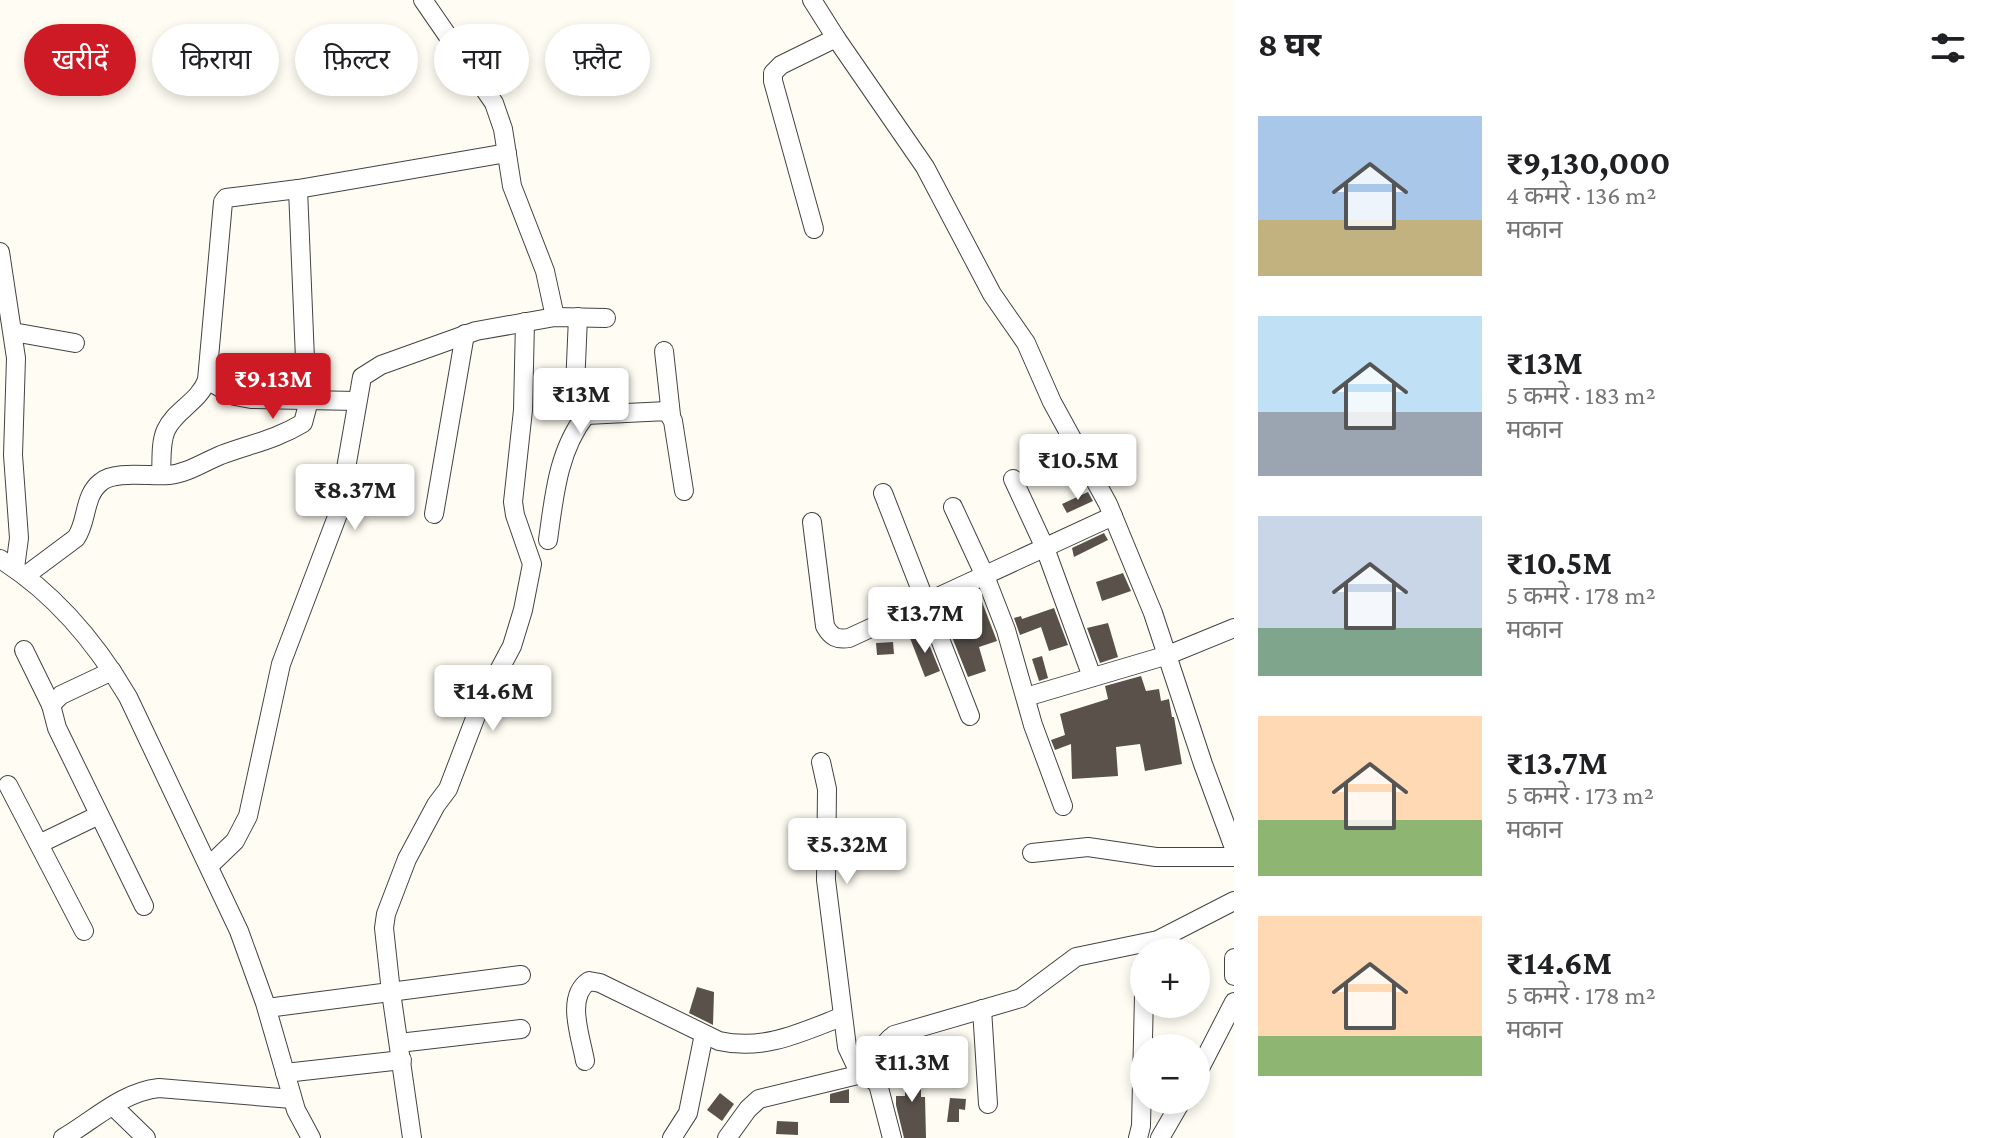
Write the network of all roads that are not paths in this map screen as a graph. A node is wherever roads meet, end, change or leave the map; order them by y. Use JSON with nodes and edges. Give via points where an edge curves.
{"nodes":[{"id":1,"x":423,"y":0,"type":"edge"},
{"id":2,"x":812,"y":0,"type":"edge"},
{"id":3,"x":836,"y":38,"type":"junction"},
{"id":4,"x":507,"y":153,"type":"junction"},
{"id":5,"x":298,"y":189,"type":"junction"},
{"id":6,"x":814,"y":229,"type":"dead end"},
{"id":7,"x":0,"y":252,"type":"edge"},
{"id":8,"x":555,"y":317,"type":"junction"},
{"id":9,"x":578,"y":317,"type":"junction"},
{"id":10,"x":606,"y":318,"type":"dead end"},
{"id":11,"x":525,"y":322,"type":"junction"},
{"id":12,"x":13,"y":332,"type":"junction"},
{"id":13,"x":465,"y":334,"type":"junction"},
{"id":14,"x":75,"y":343,"type":"dead end"},
{"id":15,"x":664,"y":351,"type":"dead end"},
{"id":16,"x":207,"y":380,"type":"junction"},
{"id":17,"x":306,"y":401,"type":"junction"},
{"id":18,"x":357,"y":401,"type":"junction"},
{"id":19,"x":586,"y":415,"type":"junction"},
{"id":20,"x":671,"y":415,"type":"junction"},
{"id":21,"x":7,"y":454,"type":"edge"},
{"id":22,"x":161,"y":475,"type":"junction"},
{"id":23,"x":1013,"y":479,"type":"dead end"},
{"id":24,"x":684,"y":491,"type":"dead end"},
{"id":25,"x":883,"y":493,"type":"dead end"},
{"id":26,"x":953,"y":507,"type":"dead end"},
{"id":27,"x":434,"y":514,"type":"dead end"},
{"id":28,"x":1113,"y":516,"type":"junction"},
{"id":29,"x":812,"y":522,"type":"dead end"},
{"id":30,"x":548,"y":540,"type":"dead end"},
{"id":31,"x":1045,"y":548,"type":"junction"},
{"id":32,"x":13,"y":568,"type":"edge"},
{"id":33,"x":985,"y":576,"type":"junction"},
{"id":34,"x":927,"y":602,"type":"junction"},
{"id":35,"x":1234,"y":628,"type":"edge"},
{"id":36,"x":24,"y":650,"type":"dead end"},
{"id":37,"x":1168,"y":655,"type":"junction"},
{"id":38,"x":112,"y":671,"type":"junction"},
{"id":39,"x":1092,"y":677,"type":"junction"},
{"id":40,"x":1026,"y":697,"type":"junction"},
{"id":41,"x":51,"y":705,"type":"junction"},
{"id":42,"x":970,"y":716,"type":"dead end"},
{"id":43,"x":821,"y":762,"type":"dead end"},
{"id":44,"x":8,"y":785,"type":"dead end"},
{"id":45,"x":1063,"y":806,"type":"dead end"},
{"id":46,"x":99,"y":815,"type":"junction"},
{"id":47,"x":39,"y":844,"type":"junction"},
{"id":48,"x":1234,"y":848,"type":"edge"},
{"id":49,"x":1032,"y":853,"type":"dead end"},
{"id":50,"x":1234,"y":857,"type":"edge"},
{"id":51,"x":209,"y":866,"type":"junction"},
{"id":52,"x":1234,"y":901,"type":"edge"},
{"id":53,"x":144,"y":906,"type":"dead end"},
{"id":54,"x":84,"y":931,"type":"dead end"},
{"id":55,"x":1170,"y":938,"type":"edge"},
{"id":56,"x":1130,"y":950,"type":"edge"},
{"id":57,"x":1234,"y":958,"type":"edge"},
{"id":58,"x":521,"y":975,"type":"dead end"},
{"id":59,"x":1234,"y":976,"type":"edge"},
{"id":60,"x":391,"y":992,"type":"junction"},
{"id":61,"x":1234,"y":1002,"type":"edge"},
{"id":62,"x":267,"y":1008,"type":"junction"},
{"id":63,"x":982,"y":1009,"type":"junction"},
{"id":64,"x":841,"y":1017,"type":"junction"},
{"id":65,"x":1143,"y":1018,"type":"edge"},
{"id":66,"x":521,"y":1029,"type":"dead end"},
{"id":67,"x":704,"y":1034,"type":"junction"},
{"id":68,"x":1210,"y":1049,"type":"edge"},
{"id":69,"x":401,"y":1051,"type":"junction"},
{"id":70,"x":585,"y":1061,"type":"dead end"},
{"id":71,"x":285,"y":1073,"type":"junction"},
{"id":72,"x":870,"y":1075,"type":"junction"},
{"id":73,"x":292,"y":1099,"type":"junction"},
{"id":74,"x":988,"y":1104,"type":"dead end"},
{"id":75,"x":113,"y":1106,"type":"junction"},
{"id":76,"x":1174,"y":1114,"type":"edge"},
{"id":77,"x":63,"y":1138,"type":"edge"},
{"id":78,"x":146,"y":1138,"type":"edge"},
{"id":79,"x":311,"y":1138,"type":"edge"},
{"id":80,"x":412,"y":1138,"type":"edge"},
{"id":81,"x":672,"y":1138,"type":"edge"},
{"id":82,"x":727,"y":1138,"type":"edge"},
{"id":83,"x":892,"y":1138,"type":"edge"},
{"id":84,"x":1138,"y":1138,"type":"edge"},
{"id":85,"x":1160,"y":1138,"type":"edge"}],
"edges":[{"from":1,"to":4,"type":"street","via":[[494,103]]},
{"from":2,"to":3,"type":"street"},
{"from":3,"to":6,"type":"street","via":[[773,73]]},
{"from":3,"to":28,"type":"street","via":[[925,167],[992,294],[1026,343]]},
{"from":4,"to":5,"type":"street"},
{"from":4,"to":8,"type":"street","via":[[518,206],[545,271]]},
{"from":5,"to":16,"type":"street","via":[[232,195],[223,202]]},
{"from":5,"to":17,"type":"street"},
{"from":7,"to":12,"type":"street"},
{"from":8,"to":9,"type":"street"},
{"from":8,"to":11,"type":"street"},
{"from":9,"to":10,"type":"street"},
{"from":9,"to":19,"type":"street","via":[[573,403],[574,410]]},
{"from":11,"to":13,"type":"street"},
{"from":11,"to":60,"type":"street","via":[[513,502],[531,574],[508,654],[479,708],[448,789],[407,859],[386,914]]},
{"from":12,"to":14,"type":"street"},
{"from":12,"to":21,"type":"street","via":[[16,378]]},
{"from":13,"to":18,"type":"street","via":[[367,372]]},
{"from":13,"to":27,"type":"street"},
{"from":15,"to":20,"type":"street"},
{"from":16,"to":17,"type":"street","via":[[235,396]]},
{"from":16,"to":22,"type":"street","via":[[165,431]]},
{"from":17,"to":18,"type":"street"},
{"from":17,"to":22,"type":"street","via":[[303,423],[275,438]]},
{"from":18,"to":51,"type":"street","via":[[338,514],[281,664],[248,816],[235,841]]},
{"from":19,"to":20,"type":"street","via":[[661,410]]},
{"from":19,"to":30,"type":"street","via":[[563,462]]},
{"from":20,"to":24,"type":"street"},
{"from":21,"to":32,"type":"street","via":[[19,520]]},
{"from":22,"to":32,"type":"street","via":[[101,482],[88,501],[76,538]]},
{"from":23,"to":31,"type":"street"},
{"from":25,"to":34,"type":"street"},
{"from":26,"to":33,"type":"street"},
{"from":28,"to":31,"type":"street"},
{"from":28,"to":37,"type":"street"},
{"from":29,"to":34,"type":"street","via":[[825,626],[834,638],[849,638]]},
{"from":31,"to":33,"type":"street"},
{"from":31,"to":39,"type":"street"},
{"from":32,"to":38,"type":"street","via":[[79,628]]},
{"from":33,"to":34,"type":"street"},
{"from":33,"to":40,"type":"street"},
{"from":34,"to":42,"type":"street"},
{"from":35,"to":37,"type":"street"},
{"from":36,"to":41,"type":"street"},
{"from":37,"to":39,"type":"street"},
{"from":37,"to":48,"type":"street"},
{"from":38,"to":41,"type":"street"},
{"from":38,"to":51,"type":"street"},
{"from":39,"to":40,"type":"street"},
{"from":40,"to":45,"type":"street"},
{"from":41,"to":46,"type":"street"},
{"from":43,"to":64,"type":"street","via":[[827,789],[826,880]]},
{"from":44,"to":47,"type":"street"},
{"from":46,"to":47,"type":"street"},
{"from":46,"to":53,"type":"street"},
{"from":47,"to":54,"type":"street"},
{"from":49,"to":50,"type":"street","via":[[1088,847],[1156,857]]},
{"from":51,"to":62,"type":"street"},
{"from":52,"to":55,"type":"street"},
{"from":56,"to":63,"type":"street","via":[[1076,957],[1029,994]]},
{"from":57,"to":59,"type":"street"},
{"from":58,"to":60,"type":"street"},
{"from":60,"to":62,"type":"street"},
{"from":60,"to":69,"type":"street"},
{"from":61,"to":68,"type":"street"},
{"from":62,"to":71,"type":"street"},
{"from":63,"to":72,"type":"street","via":[[894,1035]]},
{"from":63,"to":74,"type":"street"},
{"from":64,"to":67,"type":"street","via":[[763,1044],[731,1044]]},
{"from":64,"to":72,"type":"street","via":[[850,1058]]},
{"from":65,"to":84,"type":"street"},
{"from":66,"to":69,"type":"street"},
{"from":67,"to":70,"type":"street","via":[[589,981],[576,997]]},
{"from":67,"to":81,"type":"street","via":[[688,1113]]},
{"from":69,"to":71,"type":"street"},
{"from":69,"to":80,"type":"street"},
{"from":71,"to":73,"type":"street"},
{"from":72,"to":82,"type":"street","via":[[759,1099]]},
{"from":72,"to":83,"type":"street","via":[[878,1084]]},
{"from":73,"to":75,"type":"street","via":[[159,1088],[126,1096]]},
{"from":73,"to":79,"type":"street"},
{"from":75,"to":77,"type":"street"},
{"from":75,"to":78,"type":"street"},
{"from":76,"to":85,"type":"street"}]}
